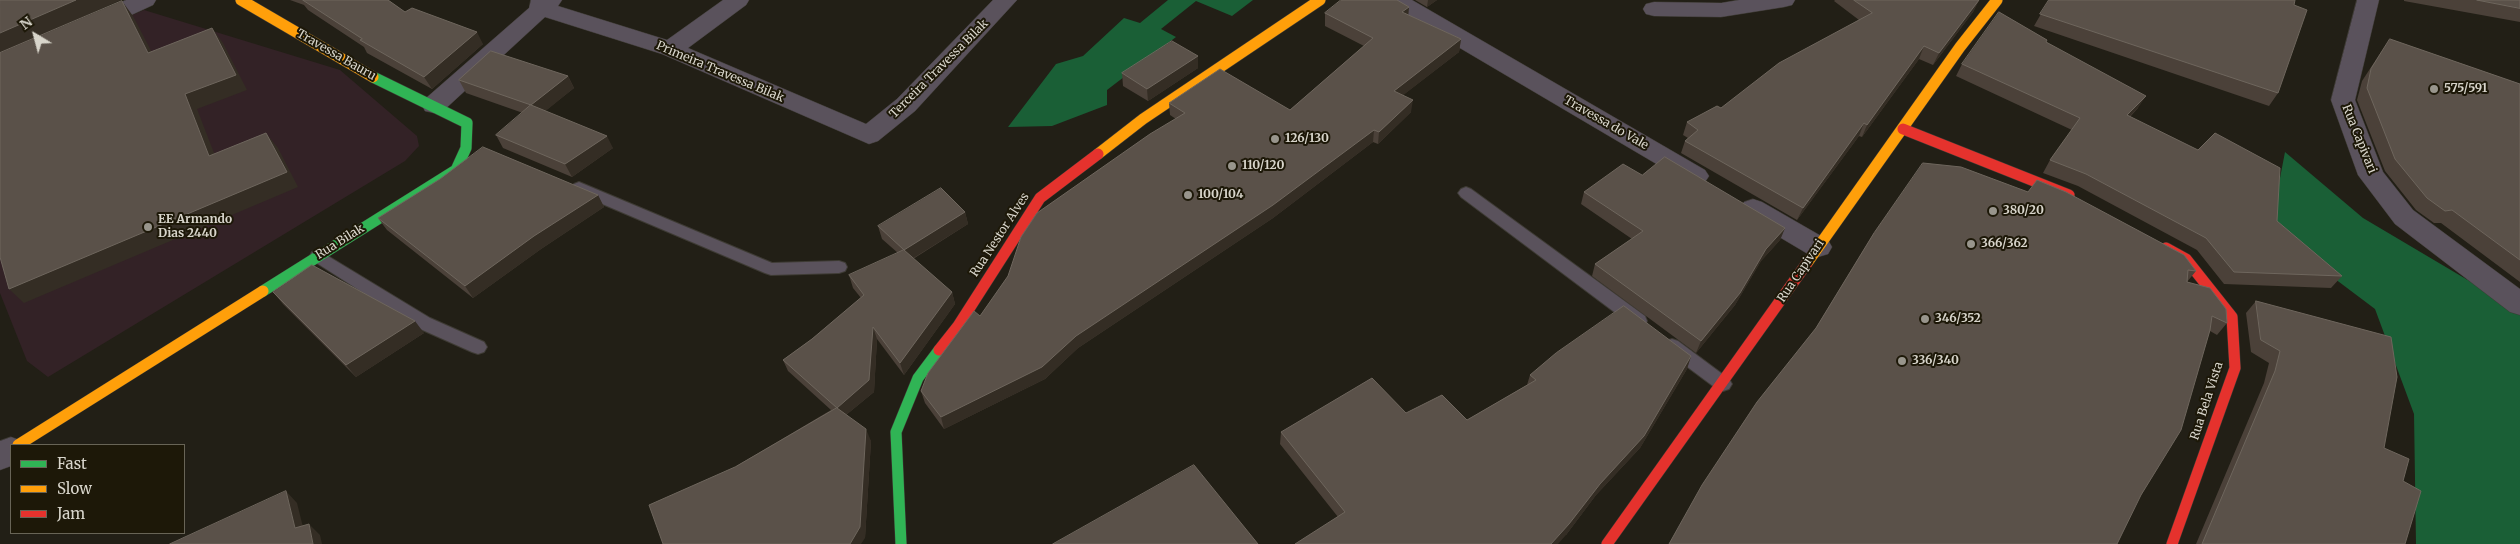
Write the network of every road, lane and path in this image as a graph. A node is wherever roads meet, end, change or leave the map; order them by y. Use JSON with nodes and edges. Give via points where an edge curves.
{"nodes":[{"id":1,"x":145,"y":0,"type":"edge"},
{"id":2,"x":241,"y":0,"type":"edge"},
{"id":3,"x":738,"y":0,"type":"edge"},
{"id":4,"x":1006,"y":0,"type":"edge"},
{"id":5,"x":1320,"y":0,"type":"edge"},
{"id":6,"x":1395,"y":0,"type":"edge"},
{"id":7,"x":1784,"y":0,"type":"edge"},
{"id":8,"x":1997,"y":0,"type":"edge"},
{"id":9,"x":2368,"y":0,"type":"edge"},
{"id":10,"x":544,"y":3,"type":"edge"},
{"id":11,"x":1654,"y":9,"type":"dead end"},
{"id":12,"x":73,"y":33,"type":"edge"},
{"id":13,"x":670,"y":49,"type":"junction"},
{"id":14,"x":434,"y":105,"type":"junction"},
{"id":15,"x":1903,"y":129,"type":"junction"},
{"id":16,"x":869,"y":135,"type":"joint"},
{"id":17,"x":466,"y":148,"type":"junction"},
{"id":18,"x":485,"y":151,"type":"edge"},
{"id":19,"x":565,"y":182,"type":"edge"},
{"id":20,"x":1466,"y":193,"type":"dead end"},
{"id":21,"x":2076,"y":199,"type":"edge"},
{"id":22,"x":2152,"y":240,"type":"edge"},
{"id":23,"x":1818,"y":247,"type":"junction"},
{"id":24,"x":318,"y":256,"type":"junction"},
{"id":25,"x":839,"y":267,"type":"dead end"},
{"id":26,"x":2520,"y":304,"type":"edge"},
{"id":27,"x":478,"y":347,"type":"dead end"},
{"id":28,"x":1723,"y":384,"type":"junction"},
{"id":29,"x":20,"y":444,"type":"edge"},
{"id":30,"x":901,"y":544,"type":"edge"},
{"id":31,"x":1607,"y":544,"type":"edge"},
{"id":32,"x":2172,"y":544,"type":"edge"}],
"edges":[{"from":1,"to":12,"type":"street"},
{"from":2,"to":14,"type":"street","name":"Travessa Bauru","via":[[368,74]]},
{"from":3,"to":13,"type":"street"},
{"from":4,"to":16,"type":"street","name":"Terceira Travessa Bilak","via":[[906,105]]},
{"from":5,"to":30,"type":"street","name":"Rua Nestor Alves","via":[[1143,119],[1040,198],[958,326],[918,378],[903,414],[896,432]]},
{"from":6,"to":23,"type":"street","name":"Travessa do Vale"},
{"from":7,"to":11,"type":"street","via":[[1722,10]]},
{"from":8,"to":15,"type":"street","name":"Rua Capivari"},
{"from":9,"to":26,"type":"street","name":"Rua Capivari","via":[[2343,100],[2371,175],[2404,217]]},
{"from":10,"to":13,"type":"street","name":"Primeira Travessa Bilak"},
{"from":10,"to":14,"type":"street"},
{"from":13,"to":16,"type":"street","name":"Primeira Travessa Bilak"},
{"from":14,"to":17,"type":"street","name":"Rua Bilak","via":[[468,123]]},
{"from":15,"to":21,"type":"street"},
{"from":15,"to":23,"type":"street","name":"Rua Capivari"},
{"from":17,"to":18,"type":"lane"},
{"from":17,"to":24,"type":"street","name":"Rua Bilak","via":[[456,170]]},
{"from":19,"to":25,"type":"lane","via":[[771,269]]},
{"from":20,"to":28,"type":"lane"},
{"from":22,"to":32,"type":"street","name":"Rua Bela Vista","via":[[2186,259],[2232,317],[2235,368]]},
{"from":23,"to":28,"type":"street","name":"Rua Capivari"},
{"from":24,"to":27,"type":"lane","via":[[424,324]]},
{"from":24,"to":29,"type":"street","name":"Rua Bilak"},
{"from":28,"to":31,"type":"street","name":"Rua Capivari"}]}
